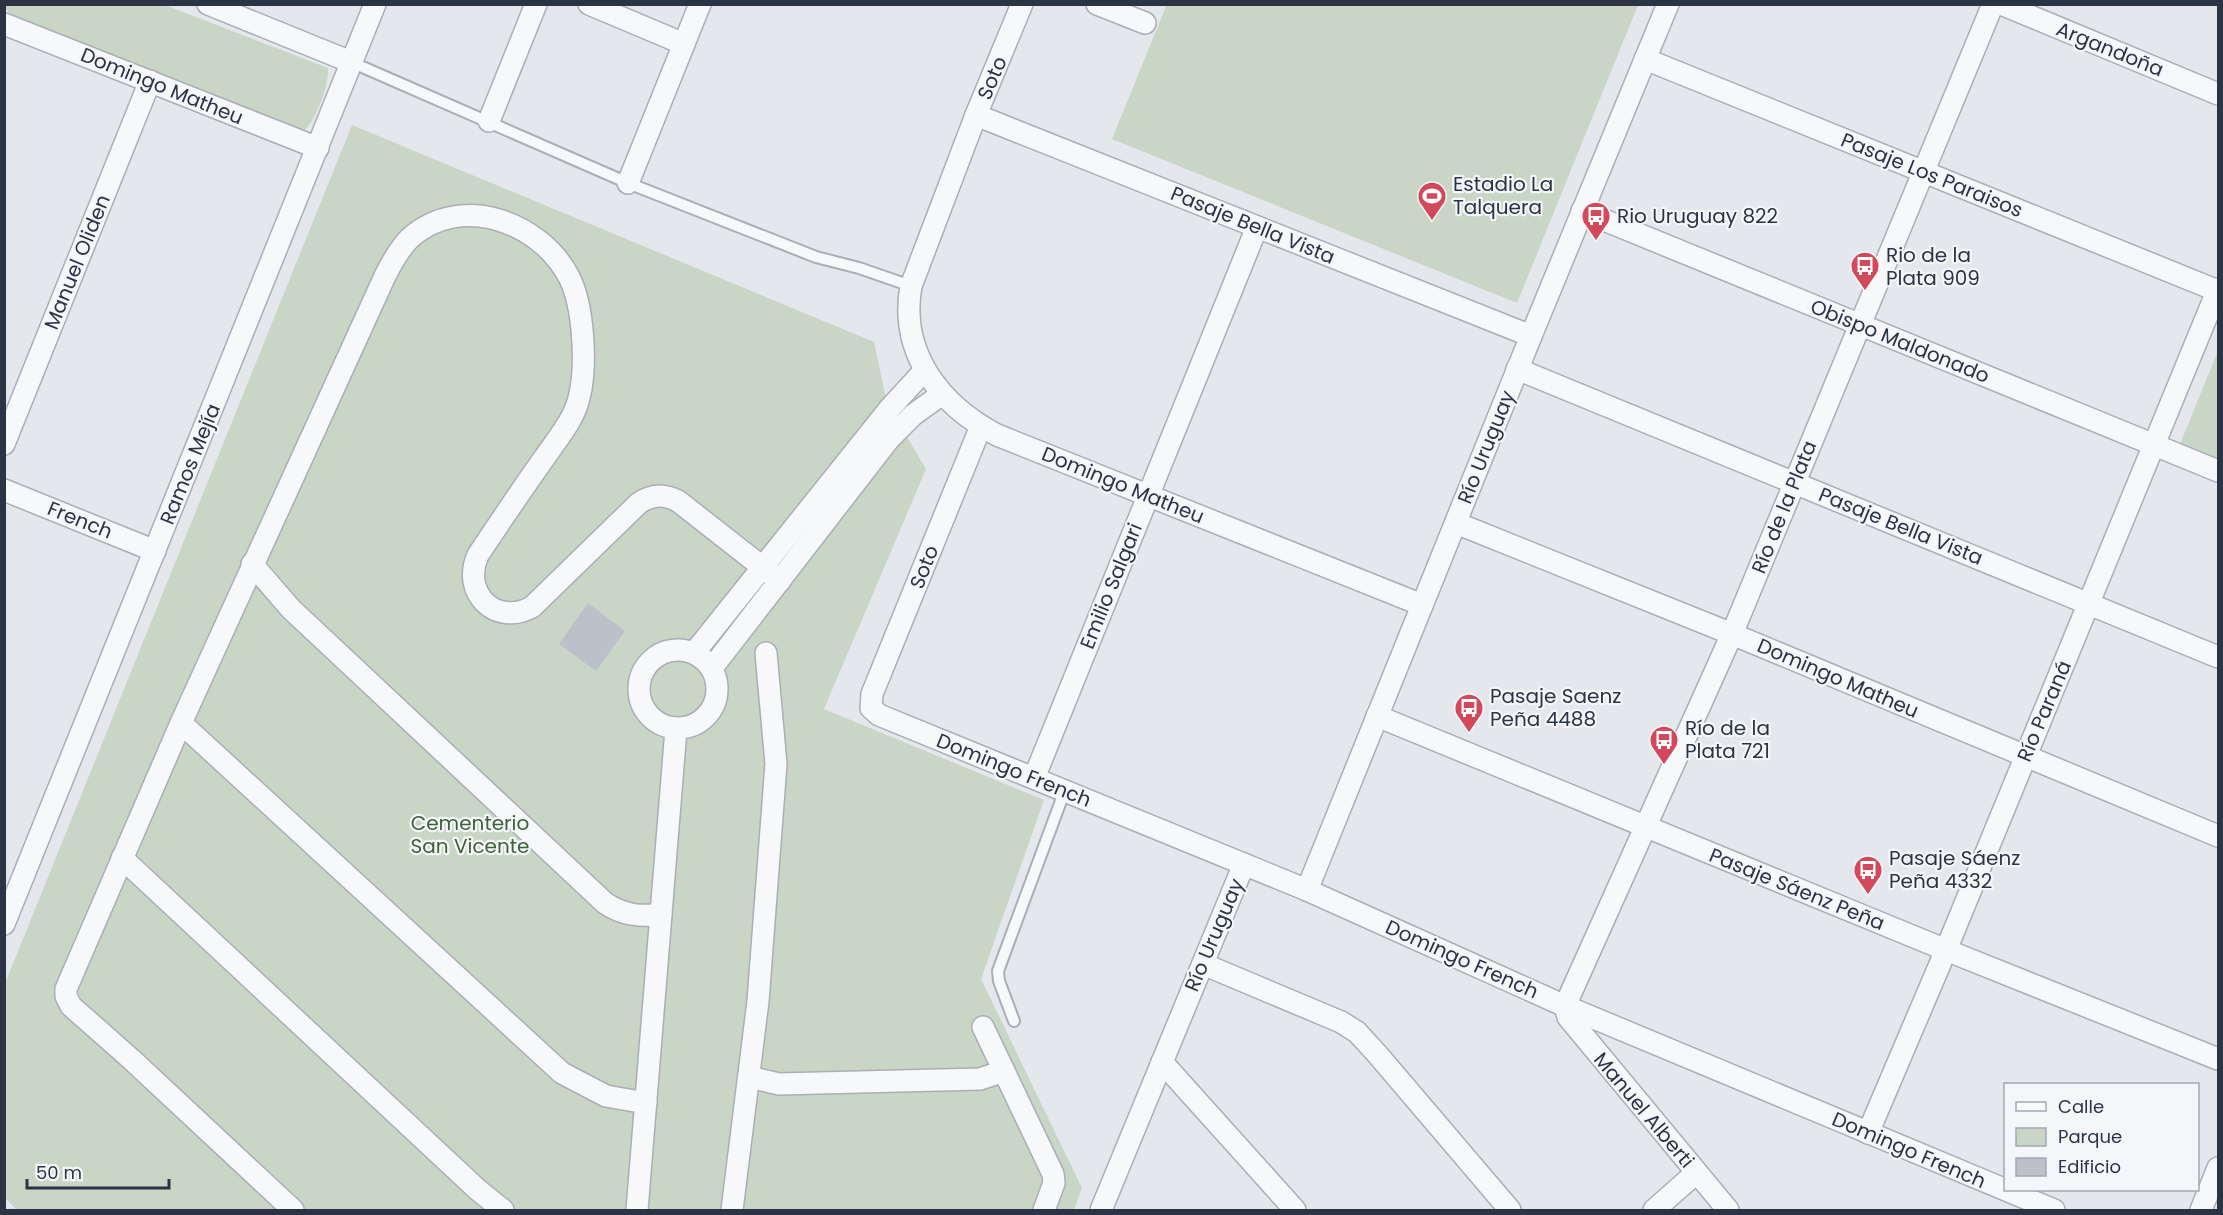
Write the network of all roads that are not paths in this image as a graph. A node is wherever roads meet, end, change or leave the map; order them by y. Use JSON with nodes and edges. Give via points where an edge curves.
{"nodes":[{"id":1,"x":208,"y":4,"type":"edge"},
{"id":2,"x":375,"y":4,"type":"edge"},
{"id":3,"x":536,"y":4,"type":"edge"},
{"id":4,"x":589,"y":4,"type":"edge"},
{"id":5,"x":700,"y":4,"type":"edge"},
{"id":6,"x":1022,"y":4,"type":"edge"},
{"id":7,"x":1097,"y":4,"type":"edge"},
{"id":8,"x":1668,"y":4,"type":"edge"},
{"id":9,"x":1993,"y":4,"type":"edge"},
{"id":10,"x":2001,"y":4,"type":"edge"},
{"id":11,"x":1145,"y":23,"type":"dead end"},
{"id":12,"x":4,"y":24,"type":"edge"},
{"id":13,"x":684,"y":44,"type":"junction"},
{"id":14,"x":1645,"y":59,"type":"junction"},
{"id":15,"x":351,"y":62,"type":"junction"},
{"id":16,"x":150,"y":81,"type":"junction"},
{"id":17,"x":2218,"y":94,"type":"edge"},
{"id":18,"x":976,"y":115,"type":"junction"},
{"id":19,"x":489,"y":121,"type":"junction"},
{"id":20,"x":318,"y":148,"type":"junction"},
{"id":21,"x":1923,"y":172,"type":"junction"},
{"id":22,"x":628,"y":183,"type":"junction"},
{"id":23,"x":1582,"y":211,"type":"junction"},
{"id":24,"x":1257,"y":227,"type":"junction"},
{"id":25,"x":911,"y":286,"type":"junction"},
{"id":26,"x":2218,"y":290,"type":"edge"},
{"id":27,"x":1859,"y":325,"type":"junction"},
{"id":28,"x":1531,"y":336,"type":"junction"},
{"id":29,"x":1517,"y":369,"type":"junction"},
{"id":30,"x":924,"y":371,"type":"junction"},
{"id":31,"x":942,"y":394,"type":"junction"},
{"id":32,"x":981,"y":426,"type":"junction"},
{"id":33,"x":4,"y":444,"type":"edge"},
{"id":34,"x":2155,"y":444,"type":"junction"},
{"id":35,"x":2218,"y":471,"type":"edge"},
{"id":36,"x":1795,"y":482,"type":"junction"},
{"id":37,"x":4,"y":490,"type":"edge"},
{"id":38,"x":1148,"y":495,"type":"junction"},
{"id":39,"x":1456,"y":523,"type":"junction"},
{"id":40,"x":154,"y":551,"type":"junction"},
{"id":41,"x":252,"y":564,"type":"junction"},
{"id":42,"x":762,"y":567,"type":"junction"},
{"id":43,"x":780,"y":581,"type":"junction"},
{"id":44,"x":2089,"y":604,"type":"junction"},
{"id":45,"x":1422,"y":605,"type":"junction"},
{"id":46,"x":1732,"y":634,"type":"junction"},
{"id":47,"x":694,"y":653,"type":"junction"},
{"id":48,"x":766,"y":653,"type":"dead end"},
{"id":49,"x":2218,"y":657,"type":"edge"},
{"id":50,"x":712,"y":668,"type":"junction"},
{"id":51,"x":871,"y":708,"type":"joint"},
{"id":52,"x":1377,"y":716,"type":"junction"},
{"id":53,"x":181,"y":723,"type":"junction"},
{"id":54,"x":676,"y":729,"type":"junction"},
{"id":55,"x":2026,"y":756,"type":"junction"},
{"id":56,"x":1034,"y":778,"type":"junction"},
{"id":57,"x":1065,"y":790,"type":"junction"},
{"id":58,"x":1647,"y":827,"type":"junction"},
{"id":59,"x":2218,"y":836,"type":"edge"},
{"id":60,"x":122,"y":858,"type":"junction"},
{"id":61,"x":1244,"y":864,"type":"junction"},
{"id":62,"x":1307,"y":890,"type":"junction"},
{"id":63,"x":661,"y":915,"type":"junction"},
{"id":64,"x":4,"y":924,"type":"edge"},
{"id":65,"x":1946,"y":950,"type":"junction"},
{"id":66,"x":1203,"y":964,"type":"junction"},
{"id":67,"x":1565,"y":1006,"type":"junction"},
{"id":68,"x":1014,"y":1021,"type":"dead end"},
{"id":69,"x":983,"y":1027,"type":"dead end"},
{"id":70,"x":2218,"y":1059,"type":"edge"},
{"id":71,"x":1162,"y":1062,"type":"junction"},
{"id":72,"x":1004,"y":1071,"type":"junction"},
{"id":73,"x":749,"y":1077,"type":"junction"},
{"id":74,"x":646,"y":1103,"type":"junction"},
{"id":75,"x":1868,"y":1133,"type":"junction"},
{"id":76,"x":2218,"y":1168,"type":"edge"},
{"id":77,"x":1696,"y":1173,"type":"junction"},
{"id":78,"x":2004,"y":1189,"type":"edge"},
{"id":79,"x":2008,"y":1191,"type":"edge"},
{"id":80,"x":293,"y":1210,"type":"edge"},
{"id":81,"x":503,"y":1210,"type":"edge"},
{"id":82,"x":637,"y":1210,"type":"edge"},
{"id":83,"x":732,"y":1210,"type":"edge"},
{"id":84,"x":1044,"y":1210,"type":"edge"},
{"id":85,"x":1101,"y":1210,"type":"edge"},
{"id":86,"x":1295,"y":1210,"type":"edge"},
{"id":87,"x":1510,"y":1210,"type":"edge"},
{"id":88,"x":1654,"y":1210,"type":"edge"},
{"id":89,"x":1728,"y":1210,"type":"edge"},
{"id":90,"x":2054,"y":1210,"type":"edge"},
{"id":91,"x":2201,"y":1210,"type":"edge"}],
"edges":[{"from":1,"to":15,"type":"street"},
{"from":2,"to":15,"type":"street","name":"Ramos Mejía"},
{"from":3,"to":19,"type":"street"},
{"from":4,"to":13,"type":"street"},
{"from":5,"to":13,"type":"street"},
{"from":6,"to":18,"type":"street","name":"Soto"},
{"from":7,"to":11,"type":"street"},
{"from":8,"to":14,"type":"street","name":"Río Uruguay"},
{"from":9,"to":21,"type":"street","name":"Río de la Plata"},
{"from":10,"to":17,"type":"street","name":"Argandoña"},
{"from":12,"to":16,"type":"street","name":"Domingo Matheu"},
{"from":13,"to":22,"type":"street"},
{"from":14,"to":21,"type":"street","name":"Pasaje Los Paraisos"},
{"from":14,"to":23,"type":"street","name":"Río Uruguay"},
{"from":15,"to":19,"type":"lane"},
{"from":15,"to":20,"type":"street","name":"Ramos Mejía"},
{"from":16,"to":20,"type":"street","name":"Domingo Matheu"},
{"from":16,"to":33,"type":"street","name":"Manuel Oliden"},
{"from":18,"to":24,"type":"street","name":"Pasaje Bella Vista"},
{"from":18,"to":25,"type":"street","name":"Soto"},
{"from":19,"to":22,"type":"lane"},
{"from":20,"to":40,"type":"street","name":"Ramos Mejía"},
{"from":21,"to":26,"type":"street","name":"Pasaje Los Paraisos"},
{"from":21,"to":27,"type":"street","name":"Río de la Plata"},
{"from":22,"to":25,"type":"lane","via":[[816,257]]},
{"from":23,"to":27,"type":"street","name":"Obispo Maldonado"},
{"from":23,"to":28,"type":"street","name":"Río Uruguay"},
{"from":24,"to":28,"type":"street","name":"Pasaje Bella Vista"},
{"from":24,"to":38,"type":"street","name":"Emilio Salgari"},
{"from":25,"to":30,"type":"street","name":"Domingo Matheu","via":[[909,315]]},
{"from":26,"to":34,"type":"street","name":"Río Paraná"},
{"from":27,"to":34,"type":"street","name":"Obispo Maldonado"},
{"from":27,"to":36,"type":"street","name":"Río de la Plata"},
{"from":28,"to":29,"type":"street","name":"Río Uruguay"},
{"from":29,"to":36,"type":"street","name":"Pasaje Bella Vista"},
{"from":29,"to":39,"type":"street","name":"Río Uruguay"},
{"from":30,"to":31,"type":"street","name":"Domingo Matheu"},
{"from":30,"to":42,"type":"street"},
{"from":31,"to":32,"type":"street","name":"Domingo Matheu"},
{"from":31,"to":43,"type":"street","via":[[889,439]]},
{"from":32,"to":38,"type":"street","name":"Domingo Matheu"},
{"from":32,"to":51,"type":"street","name":"Soto","via":[[873,694]]},
{"from":34,"to":35,"type":"street","name":"Obispo Maldonado"},
{"from":34,"to":44,"type":"street","name":"Río Paraná"},
{"from":36,"to":44,"type":"street","name":"Pasaje Bella Vista"},
{"from":36,"to":46,"type":"street","name":"Río de la Plata"},
{"from":37,"to":40,"type":"street","name":"French"},
{"from":38,"to":45,"type":"street","name":"Domingo Matheu"},
{"from":38,"to":56,"type":"street","name":"Emilio Salgari"},
{"from":39,"to":45,"type":"street","name":"Río Uruguay"},
{"from":39,"to":46,"type":"street","name":"Domingo Matheu"},
{"from":40,"to":64,"type":"street","name":"Ramos Mejía"},
{"from":41,"to":42,"type":"street","via":[[400,248],[442,220],[484,215],[519,229],[550,251],[568,275],[582,331],[583,372],[576,406],[563,430],[473,566],[473,584],[486,605],[510,613],[532,607],[639,503],[656,495],[678,501]]},
{"from":41,"to":53,"type":"street"},
{"from":41,"to":63,"type":"street","via":[[291,609],[614,910],[633,916]]},
{"from":42,"to":43,"type":"street"},
{"from":42,"to":47,"type":"street"},
{"from":43,"to":50,"type":"street"},
{"from":44,"to":49,"type":"street","name":"Pasaje Bella Vista"},
{"from":44,"to":55,"type":"street","name":"Río Paraná"},
{"from":45,"to":52,"type":"street","name":"Río Uruguay"},
{"from":46,"to":55,"type":"street","name":"Domingo Matheu"},
{"from":46,"to":58,"type":"street","name":"Río de la Plata"},
{"from":47,"to":50,"type":"street"},
{"from":47,"to":54,"type":"street","via":[[667,651],[645,667],[639,680],[639,694],[647,713],[662,726]]},
{"from":48,"to":73,"type":"street","via":[[776,764]]},
{"from":50,"to":54,"type":"street","via":[[718,692],[709,715],[700,723]]},
{"from":51,"to":56,"type":"street","name":"Domingo French","via":[[879,715]]},
{"from":52,"to":58,"type":"street","name":"Pasaje Sáenz Peña"},
{"from":52,"to":62,"type":"street","name":"Río Uruguay"},
{"from":53,"to":60,"type":"street"},
{"from":53,"to":74,"type":"street","via":[[562,1073],[606,1096]]},
{"from":54,"to":63,"type":"street"},
{"from":55,"to":59,"type":"street","name":"Domingo Matheu"},
{"from":55,"to":65,"type":"street","name":"Río Paraná"},
{"from":56,"to":57,"type":"street","name":"Domingo French"},
{"from":57,"to":61,"type":"street","name":"Domingo French"},
{"from":57,"to":68,"type":"lane","via":[[998,971]]},
{"from":58,"to":65,"type":"street","name":"Pasaje Sáenz Peña"},
{"from":58,"to":67,"type":"street","name":"Río de la Plata"},
{"from":60,"to":80,"type":"street","via":[[66,989],[70,1006]]},
{"from":60,"to":81,"type":"street"},
{"from":61,"to":62,"type":"street","name":"Domingo French"},
{"from":61,"to":66,"type":"street","name":"Río Uruguay"},
{"from":62,"to":67,"type":"street","name":"Domingo French"},
{"from":63,"to":74,"type":"street"},
{"from":65,"to":70,"type":"street","name":"Pasaje Sáenz Peña"},
{"from":65,"to":75,"type":"street","name":"Río Paraná"},
{"from":66,"to":71,"type":"street","name":"Río Uruguay"},
{"from":66,"to":87,"type":"street","via":[[1357,1032]]},
{"from":67,"to":75,"type":"street","name":"Domingo French"},
{"from":67,"to":77,"type":"street","name":"Manuel Alberti","via":[[1568,1017]]},
{"from":69,"to":72,"type":"street"},
{"from":71,"to":85,"type":"street","name":"Río Uruguay"},
{"from":71,"to":86,"type":"street"},
{"from":72,"to":73,"type":"street","via":[[980,1079],[779,1084]]},
{"from":72,"to":84,"type":"street","via":[[1053,1174]]},
{"from":73,"to":83,"type":"street"},
{"from":74,"to":82,"type":"street"},
{"from":75,"to":78,"type":"street","name":"Domingo French"},
{"from":76,"to":91,"type":"street"},
{"from":77,"to":88,"type":"street"},
{"from":77,"to":89,"type":"street","name":"Manuel Alberti"},
{"from":79,"to":90,"type":"street","name":"Domingo French"}]}
